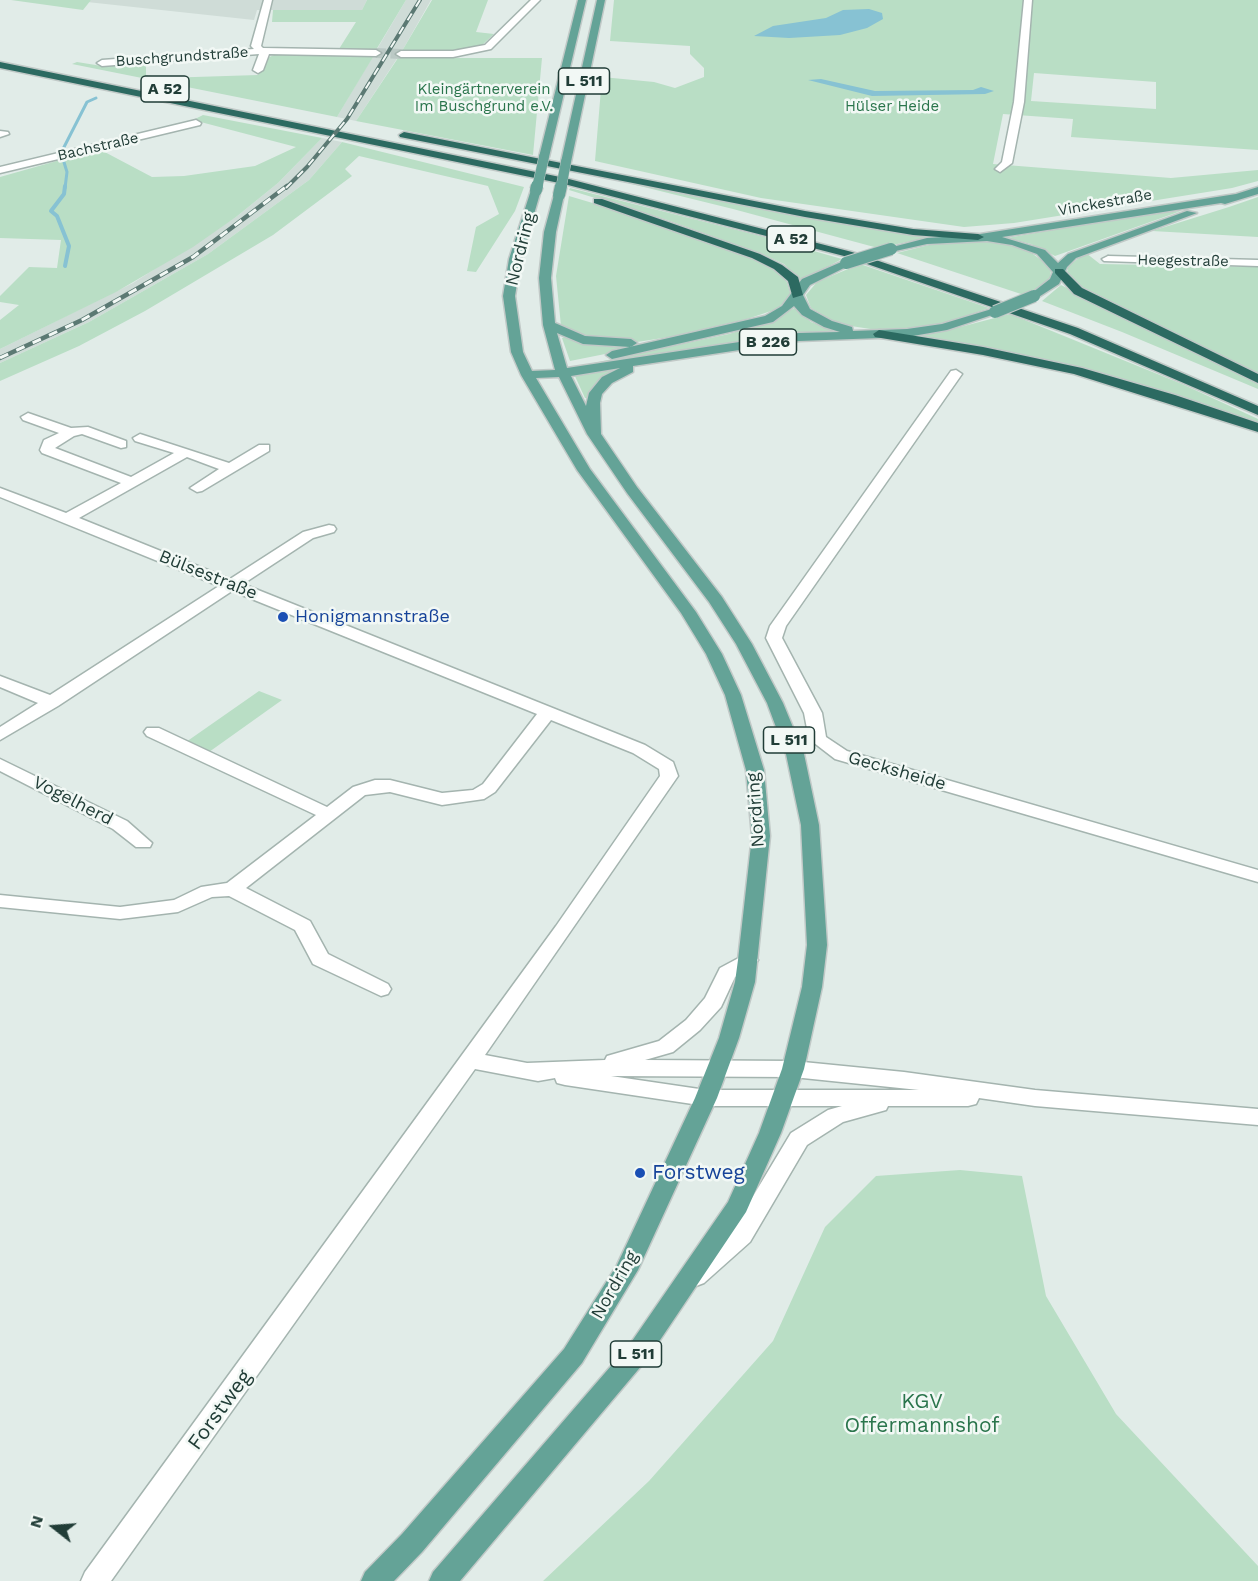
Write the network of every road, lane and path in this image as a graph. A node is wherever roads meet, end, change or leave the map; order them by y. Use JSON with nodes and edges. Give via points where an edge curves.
{"nodes":[{"id":1,"x":268,"y":0,"type":"edge"},
{"id":2,"x":536,"y":0,"type":"edge"},
{"id":3,"x":582,"y":0,"type":"edge"},
{"id":4,"x":601,"y":0,"type":"edge"},
{"id":5,"x":1028,"y":0,"type":"edge"},
{"id":6,"x":263,"y":53,"type":"junction"},
{"id":7,"x":376,"y":53,"type":"tunnel mouth"},
{"id":8,"x":401,"y":54,"type":"tunnel mouth"},
{"id":9,"x":0,"y":56,"type":"edge"},
{"id":10,"x":102,"y":63,"type":"dead end"},
{"id":11,"x":0,"y":65,"type":"edge"},
{"id":12,"x":258,"y":70,"type":"dead end"},
{"id":13,"x":196,"y":123,"type":"dead end"},
{"id":14,"x":331,"y":124,"type":"junction"},
{"id":15,"x":305,"y":127,"type":"junction"},
{"id":16,"x":1000,"y":169,"type":"dead end"},
{"id":17,"x":0,"y":170,"type":"edge"},
{"id":18,"x":1258,"y":190,"type":"edge"},
{"id":19,"x":1236,"y":197,"type":"junction"},
{"id":20,"x":978,"y":237,"type":"junction"},
{"id":21,"x":1108,"y":259,"type":"dead end"},
{"id":22,"x":1258,"y":263,"type":"edge"},
{"id":23,"x":1059,"y":271,"type":"junction"},
{"id":24,"x":797,"y":295,"type":"junction"},
{"id":25,"x":549,"y":325,"type":"junction"},
{"id":26,"x":879,"y":334,"type":"junction"},
{"id":27,"x":669,"y":342,"type":"junction"},
{"id":28,"x":1143,"y":347,"type":"dead end"},
{"id":29,"x":658,"y":359,"type":"junction"},
{"id":30,"x":562,"y":370,"type":"junction"},
{"id":31,"x":956,"y":374,"type":"dead end"},
{"id":32,"x":527,"y":375,"type":"junction"},
{"id":33,"x":1258,"y":379,"type":"edge"},
{"id":34,"x":1258,"y":411,"type":"edge"},
{"id":35,"x":28,"y":417,"type":"dead end"},
{"id":36,"x":1258,"y":428,"type":"edge"},
{"id":37,"x":70,"y":432,"type":"junction"},
{"id":38,"x":594,"y":434,"type":"junction"},
{"id":39,"x":140,"y":438,"type":"dead end"},
{"id":40,"x":121,"y":444,"type":"dead end"},
{"id":41,"x":264,"y":448,"type":"dead end"},
{"id":42,"x":186,"y":452,"type":"junction"},
{"id":43,"x":230,"y":468,"type":"junction"},
{"id":44,"x":132,"y":482,"type":"junction"},
{"id":45,"x":196,"y":488,"type":"dead end"},
{"id":46,"x":0,"y":492,"type":"edge"},
{"id":47,"x":67,"y":519,"type":"junction"},
{"id":48,"x":329,"y":529,"type":"dead end"},
{"id":49,"x":232,"y":585,"type":"junction"},
{"id":50,"x":0,"y":681,"type":"edge"},
{"id":51,"x":52,"y":702,"type":"junction"},
{"id":52,"x":548,"y":712,"type":"junction"},
{"id":53,"x":153,"y":732,"type":"dead end"},
{"id":54,"x":0,"y":735,"type":"edge"},
{"id":55,"x":0,"y":764,"type":"edge"},
{"id":56,"x":667,"y":766,"type":"joint"},
{"id":57,"x":328,"y":814,"type":"junction"},
{"id":58,"x":144,"y":843,"type":"dead end"},
{"id":59,"x":1258,"y":876,"type":"edge"},
{"id":60,"x":232,"y":889,"type":"junction"},
{"id":61,"x":0,"y":901,"type":"edge"},
{"id":62,"x":748,"y":960,"type":"junction"},
{"id":63,"x":381,"y":989,"type":"dead end"},
{"id":64,"x":469,"y":1060,"type":"junction"},
{"id":65,"x":593,"y":1068,"type":"junction"},
{"id":66,"x":717,"y":1068,"type":"junction"},
{"id":67,"x":793,"y":1069,"type":"junction"},
{"id":68,"x":527,"y":1071,"type":"junction"},
{"id":69,"x":706,"y":1098,"type":"junction"},
{"id":70,"x":783,"y":1098,"type":"junction"},
{"id":71,"x":896,"y":1098,"type":"junction"},
{"id":72,"x":1035,"y":1098,"type":"junction"},
{"id":73,"x":1258,"y":1117,"type":"edge"},
{"id":74,"x":688,"y":1283,"type":"junction"},
{"id":75,"x":95,"y":1581,"type":"edge"},
{"id":76,"x":375,"y":1581,"type":"edge"},
{"id":77,"x":443,"y":1581,"type":"edge"}],
"edges":[{"from":1,"to":6,"type":"street","name":"Buschgrundstraße","via":[[256,46]]},
{"from":2,"to":8,"type":"street","via":[[493,44],[481,50]]},
{"from":3,"to":32,"type":"main road","name":"Nordring","number":"L 511","bridge":true,"via":[[515,259],[510,296],[513,334]]},
{"from":4,"to":25,"type":"main road","name":"Nordring","number":"L 511","bridge":true,"via":[[545,264]]},
{"from":5,"to":16,"type":"street","via":[[1019,102],[1007,163]]},
{"from":6,"to":7,"type":"street","name":"Buschgrundstraße"},
{"from":6,"to":10,"type":"street","name":"Buschgrundstraße"},
{"from":6,"to":12,"type":"street"},
{"from":9,"to":14,"type":"highway","number":"A 52"},
{"from":11,"to":15,"type":"highway","number":"A 52"},
{"from":13,"to":17,"type":"street","name":"Bachstraße"},
{"from":14,"to":20,"type":"highway","via":[[805,214],[907,231]]},
{"from":14,"to":28,"type":"highway","number":"A 52","via":[[574,176],[843,244],[990,290]]},
{"from":15,"to":24,"type":"highway","via":[[507,175],[650,217],[778,267],[794,280]]},
{"from":15,"to":34,"type":"highway","number":"A 52","via":[[565,181],[848,254],[1074,331]]},
{"from":18,"to":19,"type":"main road","name":"Vinckestraße","number":"B 226"},
{"from":19,"to":20,"type":"main road","name":"Vinckestraße","number":"B 226"},
{"from":19,"to":23,"type":"main road","name":"Vinckestraße","number":"B 226","via":[[1078,253]]},
{"from":20,"to":23,"type":"main road","via":[[1034,249],[1048,257]]},
{"from":20,"to":24,"type":"main road","number":"B 226","bridge":true,"via":[[927,241],[846,263],[806,282]]},
{"from":21,"to":22,"type":"street","name":"Heegestraße"},
{"from":23,"to":26,"type":"main road","number":"B 226","bridge":true,"via":[[1055,281],[1034,296],[995,312],[934,329]]},
{"from":23,"to":33,"type":"highway","via":[[1078,291]]},
{"from":24,"to":26,"type":"main road","via":[[801,308],[819,320],[838,328]]},
{"from":24,"to":27,"type":"main road","number":"B 226","via":[[786,309],[768,319]]},
{"from":25,"to":27,"type":"main road","via":[[592,342]]},
{"from":25,"to":30,"type":"main road","name":"Nordring","number":"L 511"},
{"from":26,"to":29,"type":"main road","number":"B 226","via":[[799,337]]},
{"from":26,"to":36,"type":"highway","via":[[1077,371]]},
{"from":27,"to":30,"type":"main road","number":"B 226"},
{"from":29,"to":30,"type":"main road","number":"B 226"},
{"from":29,"to":38,"type":"main road","via":[[621,371],[601,385],[593,403]]},
{"from":30,"to":32,"type":"main road","number":"B 226"},
{"from":30,"to":38,"type":"main road","name":"Nordring","number":"L 511"},
{"from":31,"to":59,"type":"street","name":"Gecksheide","via":[[778,626],[774,638],[813,713],[818,739],[841,755]]},
{"from":32,"to":62,"type":"main road","name":"Nordring","number":"L 511","via":[[584,470],[688,612],[733,695],[754,770],[761,836]]},
{"from":35,"to":37,"type":"street"},
{"from":37,"to":40,"type":"street","via":[[82,430]]},
{"from":37,"to":44,"type":"street","via":[[49,443],[47,450]]},
{"from":38,"to":67,"type":"main road","name":"Nordring","number":"L 511","via":[[744,644],[775,703],[795,754],[810,825],[818,945]]},
{"from":39,"to":42,"type":"street"},
{"from":41,"to":43,"type":"street"},
{"from":42,"to":43,"type":"street"},
{"from":42,"to":44,"type":"street"},
{"from":43,"to":45,"type":"street"},
{"from":44,"to":47,"type":"street"},
{"from":46,"to":47,"type":"street","name":"Bülsestraße"},
{"from":47,"to":49,"type":"street","name":"Bülsestraße"},
{"from":48,"to":49,"type":"street","via":[[308,535]]},
{"from":49,"to":51,"type":"street"},
{"from":49,"to":52,"type":"street","name":"Bülsestraße"},
{"from":50,"to":51,"type":"street"},
{"from":51,"to":54,"type":"street"},
{"from":52,"to":56,"type":"street","name":"Bülsestraße","via":[[639,749]]},
{"from":52,"to":57,"type":"street","via":[[489,788],[478,795],[442,799],[375,786],[359,791]]},
{"from":53,"to":57,"type":"street"},
{"from":55,"to":58,"type":"street","name":"Vogelherd","via":[[120,825]]},
{"from":56,"to":64,"type":"street","name":"Forstweg","via":[[669,776],[663,788]]},
{"from":57,"to":60,"type":"street"},
{"from":60,"to":61,"type":"street","via":[[208,891],[178,906],[120,913]]},
{"from":60,"to":63,"type":"street","via":[[303,926],[320,959]]},
{"from":62,"to":65,"type":"street","via":[[727,973],[714,1002],[666,1047]]},
{"from":62,"to":66,"type":"main road","name":"Nordring","number":"L 511","via":[[729,1038]]},
{"from":64,"to":68,"type":"street"},
{"from":64,"to":75,"type":"street","name":"Forstweg"},
{"from":65,"to":66,"type":"street"},
{"from":65,"to":68,"type":"street"},
{"from":66,"to":67,"type":"street"},
{"from":66,"to":69,"type":"main road","name":"Nordring","number":"L 511"},
{"from":67,"to":70,"type":"main road","name":"Nordring","number":"L 511"},
{"from":67,"to":72,"type":"street"},
{"from":68,"to":69,"type":"street"},
{"from":69,"to":70,"type":"street"},
{"from":69,"to":76,"type":"main road","name":"Nordring","number":"L 511","via":[[626,1270],[573,1356]]},
{"from":70,"to":71,"type":"street"},
{"from":70,"to":74,"type":"main road","name":"Nordring","number":"L 511","via":[[738,1206]]},
{"from":71,"to":72,"type":"street"},
{"from":71,"to":74,"type":"street","name":"Nordring","via":[[836,1116],[799,1139],[742,1235]]},
{"from":72,"to":73,"type":"street"},
{"from":74,"to":77,"type":"main road","name":"Nordring","number":"L 511","via":[[639,1351]]}]}
